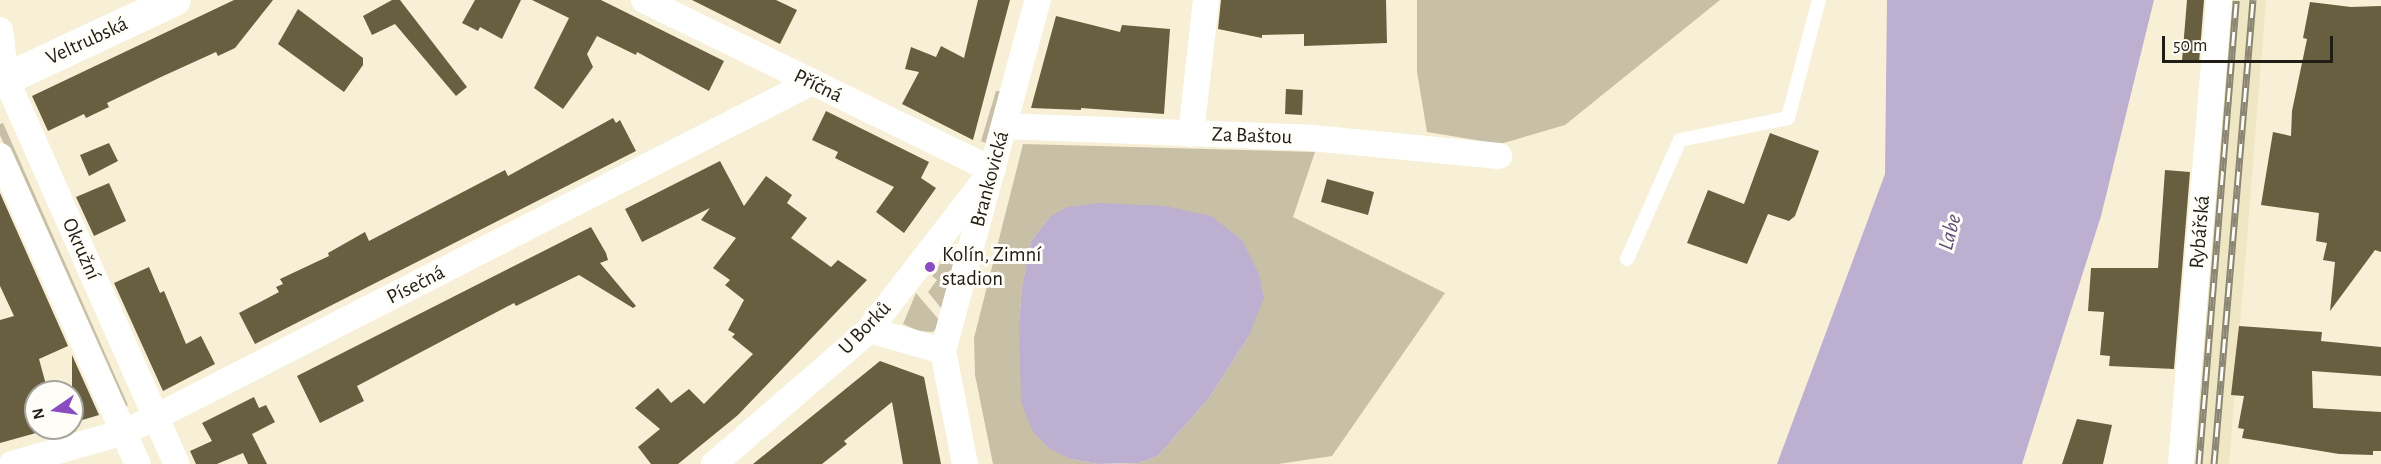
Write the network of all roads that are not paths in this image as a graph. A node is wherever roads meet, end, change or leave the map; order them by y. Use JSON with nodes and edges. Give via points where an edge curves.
{"nodes":[{"id":1,"x":175,"y":0,"type":"edge"},
{"id":2,"x":644,"y":0,"type":"edge"},
{"id":3,"x":1038,"y":0,"type":"edge"},
{"id":4,"x":1206,"y":0,"type":"edge"},
{"id":5,"x":1820,"y":0,"type":"edge"},
{"id":6,"x":2219,"y":0,"type":"edge"},
{"id":7,"x":0,"y":30,"type":"edge"},
{"id":8,"x":3,"y":81,"type":"edge"},
{"id":9,"x":810,"y":83,"type":"junction"},
{"id":10,"x":1005,"y":126,"type":"junction"},
{"id":11,"x":1191,"y":134,"type":"junction"},
{"id":12,"x":0,"y":156,"type":"edge"},
{"id":13,"x":1499,"y":156,"type":"dead end"},
{"id":14,"x":993,"y":170,"type":"junction"},
{"id":15,"x":1627,"y":259,"type":"dead end"},
{"id":16,"x":869,"y":330,"type":"junction"},
{"id":17,"x":943,"y":351,"type":"junction"},
{"id":18,"x":156,"y":417,"type":"junction"},
{"id":19,"x":124,"y":432,"type":"junction"},
{"id":20,"x":12,"y":464,"type":"edge"},
{"id":21,"x":138,"y":464,"type":"edge"},
{"id":22,"x":177,"y":464,"type":"edge"},
{"id":23,"x":714,"y":464,"type":"edge"},
{"id":24,"x":964,"y":464,"type":"edge"},
{"id":25,"x":2181,"y":464,"type":"edge"}],
"edges":[{"from":1,"to":8,"type":"street","name":"Veltrubská"},
{"from":2,"to":9,"type":"street","name":"Příčná"},
{"from":3,"to":10,"type":"street","name":"Brankovická"},
{"from":4,"to":11,"type":"street"},
{"from":5,"to":15,"type":"lane","via":[[1788,118],[1680,140]]},
{"from":6,"to":25,"type":"street","name":"Rybářská"},
{"from":7,"to":8,"type":"street","name":"Okružní"},
{"from":8,"to":18,"type":"street","name":"Okružní"},
{"from":9,"to":14,"type":"street","name":"Příčná"},
{"from":9,"to":18,"type":"street","name":"Písečná"},
{"from":10,"to":11,"type":"street","name":"Za Baštou"},
{"from":10,"to":14,"type":"street","name":"Brankovická"},
{"from":11,"to":13,"type":"street","name":"Za Baštou","via":[[1312,138]]},
{"from":12,"to":19,"type":"street","name":"Okružní"},
{"from":14,"to":16,"type":"street","name":"U Borků"},
{"from":14,"to":17,"type":"street","name":"Brankovická"},
{"from":16,"to":17,"type":"street"},
{"from":16,"to":23,"type":"street","name":"U Borků"},
{"from":17,"to":24,"type":"street","name":"Brankovická"},
{"from":18,"to":19,"type":"street","name":"Písečná"},
{"from":18,"to":22,"type":"street","name":"Okružní"},
{"from":19,"to":20,"type":"street","name":"Písečná"},
{"from":19,"to":21,"type":"street","name":"Okružní"}]}
